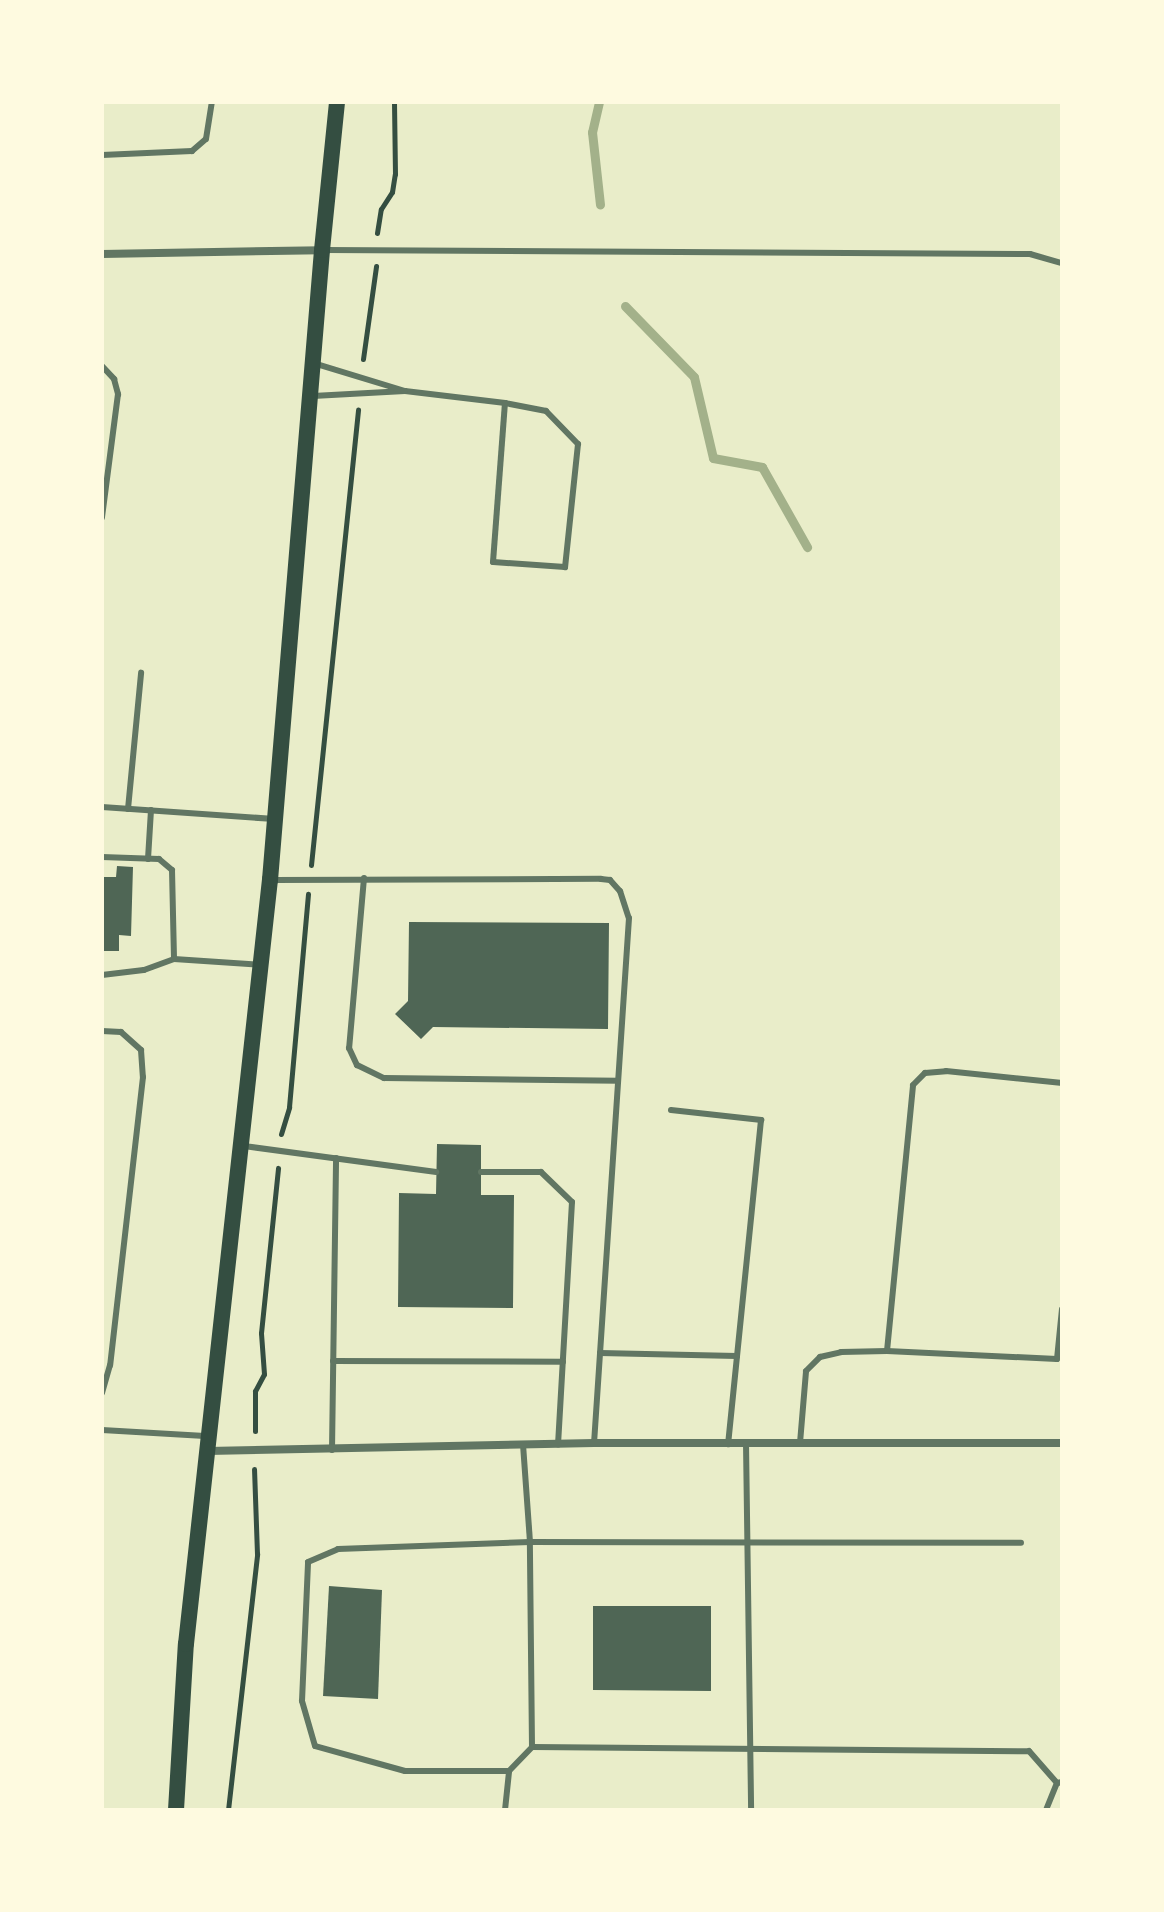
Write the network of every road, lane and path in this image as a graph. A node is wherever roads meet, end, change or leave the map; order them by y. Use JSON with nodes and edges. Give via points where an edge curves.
{"nodes":[{"id":1,"x":212,"y":102,"type":"edge"},
{"id":2,"x":337,"y":102,"type":"edge"},
{"id":3,"x":102,"y":155,"type":"edge"},
{"id":4,"x":322,"y":250,"type":"junction"},
{"id":5,"x":102,"y":254,"type":"edge"},
{"id":6,"x":1062,"y":263,"type":"edge"},
{"id":7,"x":312,"y":363,"type":"junction"},
{"id":8,"x":102,"y":366,"type":"edge"},
{"id":9,"x":405,"y":391,"type":"junction"},
{"id":10,"x":310,"y":396,"type":"junction"},
{"id":11,"x":505,"y":403,"type":"junction"},
{"id":12,"x":357,"y":428,"type":"dead end"},
{"id":13,"x":102,"y":518,"type":"edge"},
{"id":14,"x":141,"y":673,"type":"dead end"},
{"id":15,"x":102,"y":807,"type":"edge"},
{"id":16,"x":128,"y":809,"type":"junction"},
{"id":17,"x":151,"y":810,"type":"junction"},
{"id":18,"x":275,"y":819,"type":"junction"},
{"id":19,"x":102,"y":857,"type":"edge"},
{"id":20,"x":148,"y":859,"type":"junction"},
{"id":21,"x":309,"y":878,"type":"junction"},
{"id":22,"x":364,"y":878,"type":"junction"},
{"id":23,"x":270,"y":880,"type":"junction"},
{"id":24,"x":174,"y":959,"type":"junction"},
{"id":25,"x":261,"y":965,"type":"junction"},
{"id":26,"x":102,"y":975,"type":"edge"},
{"id":27,"x":102,"y":1031,"type":"edge"},
{"id":28,"x":618,"y":1081,"type":"junction"},
{"id":29,"x":1062,"y":1083,"type":"edge"},
{"id":30,"x":671,"y":1110,"type":"dead end"},
{"id":31,"x":241,"y":1146,"type":"junction"},
{"id":32,"x":280,"y":1151,"type":"junction"},
{"id":33,"x":336,"y":1158,"type":"junction"},
{"id":34,"x":436,"y":1172,"type":"dead end"},
{"id":35,"x":481,"y":1172,"type":"dead end"},
{"id":36,"x":1062,"y":1309,"type":"edge"},
{"id":37,"x":887,"y":1351,"type":"junction"},
{"id":38,"x":600,"y":1353,"type":"junction"},
{"id":39,"x":737,"y":1356,"type":"junction"},
{"id":40,"x":333,"y":1361,"type":"junction"},
{"id":41,"x":563,"y":1362,"type":"junction"},
{"id":42,"x":102,"y":1393,"type":"edge"},
{"id":43,"x":102,"y":1430,"type":"edge"},
{"id":44,"x":594,"y":1443,"type":"junction"},
{"id":45,"x":746,"y":1443,"type":"junction"},
{"id":46,"x":800,"y":1443,"type":"junction"},
{"id":47,"x":1062,"y":1443,"type":"edge"},
{"id":48,"x":208,"y":1444,"type":"junction"},
{"id":49,"x":728,"y":1444,"type":"junction"},
{"id":50,"x":523,"y":1445,"type":"junction"},
{"id":51,"x":558,"y":1445,"type":"junction"},
{"id":52,"x":332,"y":1450,"type":"junction"},
{"id":53,"x":254,"y":1451,"type":"junction"},
{"id":54,"x":747,"y":1540,"type":"junction"},
{"id":55,"x":530,"y":1542,"type":"junction"},
{"id":56,"x":1021,"y":1543,"type":"dead end"},
{"id":57,"x":532,"y":1747,"type":"junction"},
{"id":58,"x":750,"y":1749,"type":"junction"},
{"id":59,"x":509,"y":1771,"type":"junction"},
{"id":60,"x":1059,"y":1782,"type":"edge"},
{"id":61,"x":176,"y":1810,"type":"edge"},
{"id":62,"x":228,"y":1810,"type":"edge"},
{"id":63,"x":505,"y":1810,"type":"edge"},
{"id":64,"x":751,"y":1810,"type":"edge"},
{"id":65,"x":1046,"y":1810,"type":"edge"}],
"edges":[{"from":1,"to":3,"type":"lane","via":[[209,130],[192,151]]},
{"from":2,"to":4,"type":"main road"},
{"from":4,"to":5,"type":"street"},
{"from":4,"to":6,"type":"lane","via":[[1030,254]]},
{"from":4,"to":7,"type":"main road"},
{"from":7,"to":9,"type":"lane"},
{"from":7,"to":10,"type":"main road"},
{"from":8,"to":13,"type":"lane","via":[[118,394]]},
{"from":9,"to":10,"type":"lane"},
{"from":9,"to":11,"type":"lane"},
{"from":10,"to":18,"type":"main road"},
{"from":11,"to":11,"type":"lane","via":[[493,562],[565,567],[578,444],[546,411]]},
{"from":12,"to":21,"type":"path"},
{"from":14,"to":16,"type":"lane"},
{"from":15,"to":16,"type":"lane"},
{"from":16,"to":17,"type":"lane"},
{"from":17,"to":18,"type":"lane"},
{"from":17,"to":20,"type":"lane"},
{"from":18,"to":23,"type":"main road"},
{"from":19,"to":20,"type":"lane"},
{"from":20,"to":24,"type":"lane","via":[[159,859],[172,870]]},
{"from":21,"to":22,"type":"lane"},
{"from":21,"to":23,"type":"lane"},
{"from":21,"to":32,"type":"path","via":[[291,1091]]},
{"from":22,"to":28,"type":"lane","via":[[610,880],[625,900],[629,918]]},
{"from":22,"to":28,"type":"lane","via":[[349,1048],[364,1071],[384,1078]]},
{"from":23,"to":25,"type":"main road"},
{"from":24,"to":25,"type":"lane"},
{"from":24,"to":26,"type":"lane","via":[[144,970]]},
{"from":25,"to":31,"type":"main road"},
{"from":27,"to":42,"type":"lane","via":[[121,1032],[141,1050],[143,1077],[110,1365]]},
{"from":28,"to":38,"type":"lane"},
{"from":29,"to":37,"type":"lane","via":[[946,1071],[925,1073],[913,1085]]},
{"from":30,"to":39,"type":"lane","via":[[761,1120]]},
{"from":31,"to":32,"type":"lane"},
{"from":31,"to":48,"type":"main road"},
{"from":32,"to":33,"type":"lane"},
{"from":32,"to":53,"type":"path","via":[[261,1333],[264,1374],[255,1391]]},
{"from":33,"to":34,"type":"lane"},
{"from":33,"to":40,"type":"lane"},
{"from":35,"to":41,"type":"lane","via":[[541,1172],[572,1202]]},
{"from":36,"to":37,"type":"lane","via":[[1057,1359]]},
{"from":37,"to":46,"type":"lane","via":[[820,1357],[806,1371]]},
{"from":38,"to":39,"type":"lane"},
{"from":38,"to":44,"type":"lane"},
{"from":39,"to":49,"type":"lane"},
{"from":40,"to":41,"type":"lane"},
{"from":40,"to":52,"type":"lane"},
{"from":41,"to":51,"type":"lane"},
{"from":43,"to":48,"type":"lane"},
{"from":44,"to":49,"type":"street"},
{"from":44,"to":51,"type":"street"},
{"from":45,"to":46,"type":"street"},
{"from":45,"to":49,"type":"street"},
{"from":45,"to":54,"type":"lane"},
{"from":46,"to":47,"type":"street"},
{"from":48,"to":53,"type":"street"},
{"from":48,"to":61,"type":"main road","via":[[186,1644]]},
{"from":50,"to":51,"type":"street"},
{"from":50,"to":52,"type":"street"},
{"from":50,"to":55,"type":"lane"},
{"from":52,"to":53,"type":"street"},
{"from":53,"to":62,"type":"path","via":[[257,1554]]},
{"from":54,"to":55,"type":"lane"},
{"from":54,"to":56,"type":"lane"},
{"from":54,"to":58,"type":"lane"},
{"from":55,"to":57,"type":"lane"},
{"from":55,"to":59,"type":"lane","via":[[338,1549],[308,1562],[302,1701],[315,1746],[405,1771]]},
{"from":57,"to":58,"type":"lane"},
{"from":57,"to":59,"type":"lane"},
{"from":58,"to":60,"type":"lane","via":[[1029,1751]]},
{"from":58,"to":64,"type":"lane"},
{"from":59,"to":63,"type":"lane"},
{"from":60,"to":65,"type":"lane"}]}
